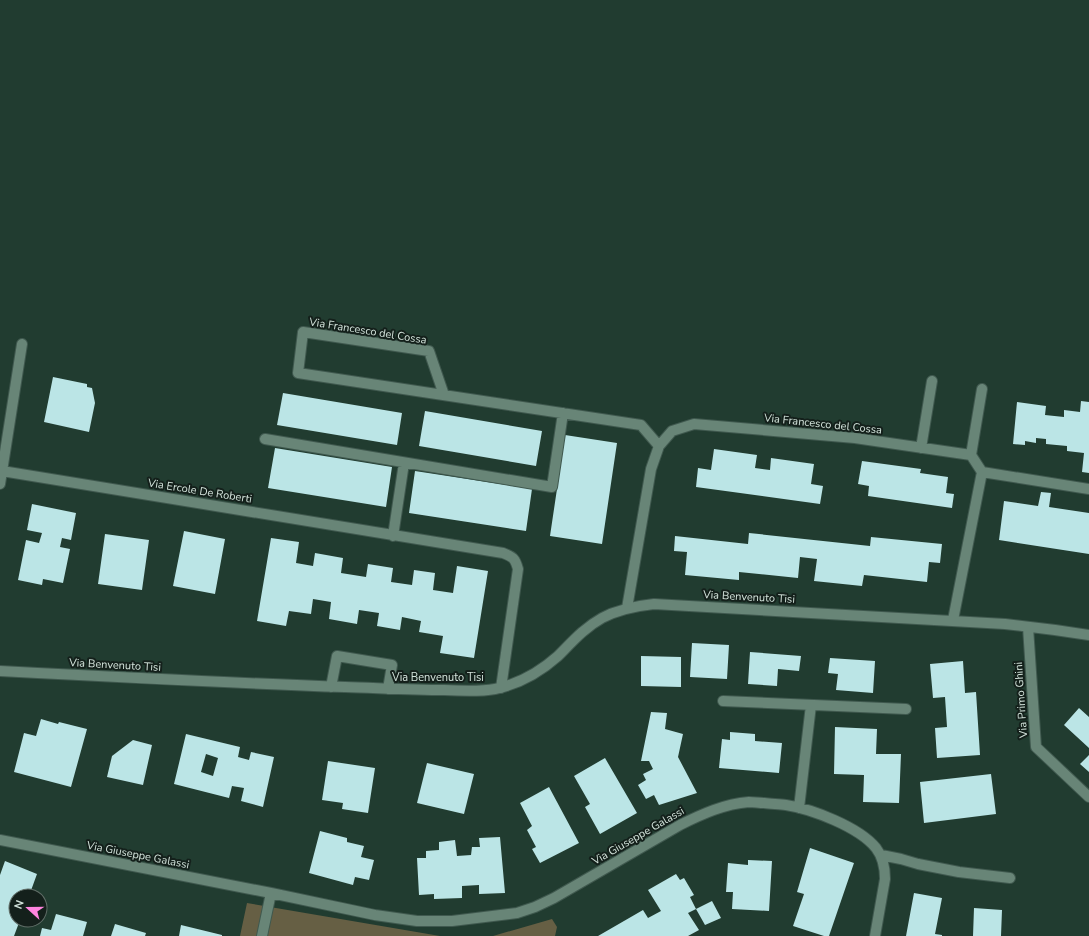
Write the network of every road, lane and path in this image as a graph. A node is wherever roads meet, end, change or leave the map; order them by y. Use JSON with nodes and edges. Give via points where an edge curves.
{"nodes":[{"id":1,"x":22,"y":344,"type":"dead end"},
{"id":2,"x":932,"y":381,"type":"dead end"},
{"id":3,"x":982,"y":389,"type":"dead end"},
{"id":4,"x":444,"y":395,"type":"junction"},
{"id":5,"x":563,"y":413,"type":"junction"},
{"id":6,"x":264,"y":439,"type":"dead end"},
{"id":7,"x":659,"y":446,"type":"junction"},
{"id":8,"x":921,"y":448,"type":"junction"},
{"id":9,"x":971,"y":456,"type":"junction"},
{"id":10,"x":404,"y":463,"type":"junction"},
{"id":11,"x":2,"y":471,"type":"junction"},
{"id":12,"x":982,"y":472,"type":"junction"},
{"id":13,"x":0,"y":484,"type":"edge"},
{"id":14,"x":1089,"y":489,"type":"edge"},
{"id":15,"x":393,"y":536,"type":"junction"},
{"id":16,"x":627,"y":608,"type":"junction"},
{"id":17,"x":953,"y":620,"type":"junction"},
{"id":18,"x":1028,"y":626,"type":"junction"},
{"id":19,"x":1089,"y":635,"type":"edge"},
{"id":20,"x":0,"y":671,"type":"edge"},
{"id":21,"x":331,"y":687,"type":"junction"},
{"id":22,"x":501,"y":688,"type":"junction"},
{"id":23,"x":388,"y":689,"type":"junction"},
{"id":24,"x":723,"y":701,"type":"dead end"},
{"id":25,"x":811,"y":705,"type":"junction"},
{"id":26,"x":906,"y":709,"type":"dead end"},
{"id":27,"x":1089,"y":797,"type":"edge"},
{"id":28,"x":799,"y":808,"type":"junction"},
{"id":29,"x":0,"y":840,"type":"edge"},
{"id":30,"x":881,"y":855,"type":"junction"},
{"id":31,"x":1010,"y":878,"type":"dead end"},
{"id":32,"x":271,"y":893,"type":"junction"},
{"id":33,"x":262,"y":936,"type":"edge"},
{"id":34,"x":875,"y":936,"type":"edge"}],
"edges":[{"from":1,"to":11,"type":"street"},
{"from":2,"to":8,"type":"street"},
{"from":3,"to":9,"type":"street"},
{"from":4,"to":4,"type":"street","name":"Via Francesco del Cossa","via":[[298,373],[304,332],[429,351]]},
{"from":4,"to":5,"type":"street","name":"Via Francesco del Cossa"},
{"from":5,"to":7,"type":"street","name":"Via Francesco del Cossa","via":[[641,425]]},
{"from":5,"to":10,"type":"street","via":[[552,487]]},
{"from":6,"to":10,"type":"street"},
{"from":7,"to":8,"type":"street","name":"Via Francesco del Cossa","via":[[672,431],[694,424],[855,438]]},
{"from":7,"to":16,"type":"street","name":"Via Francesco del Cossa","via":[[651,469]]},
{"from":8,"to":9,"type":"street","name":"Via Francesco del Cossa"},
{"from":9,"to":12,"type":"street"},
{"from":10,"to":15,"type":"street"},
{"from":11,"to":13,"type":"street"},
{"from":11,"to":15,"type":"street","name":"Via Ercole De Roberti"},
{"from":12,"to":14,"type":"street"},
{"from":12,"to":17,"type":"street"},
{"from":15,"to":22,"type":"street","name":"Via Ercole De Roberti","via":[[503,553],[516,561],[518,569]]},
{"from":16,"to":17,"type":"street","name":"Via Benvenuto Tisi","via":[[654,604]]},
{"from":16,"to":22,"type":"street","name":"Via Benvenuto Tisi","via":[[586,628],[558,656],[527,679]]},
{"from":17,"to":18,"type":"street","name":"Via Benvenuto Tisi"},
{"from":18,"to":19,"type":"street","name":"Via Benvenuto Tisi"},
{"from":18,"to":27,"type":"street","name":"Via Primo Ghini","via":[[1036,747]]},
{"from":20,"to":21,"type":"street","name":"Via Benvenuto Tisi"},
{"from":21,"to":23,"type":"street","name":"Via Benvenuto Tisi"},
{"from":21,"to":23,"type":"street","via":[[337,656],[392,666]]},
{"from":22,"to":23,"type":"street","name":"Via Benvenuto Tisi","via":[[467,691]]},
{"from":24,"to":25,"type":"street"},
{"from":25,"to":26,"type":"street"},
{"from":25,"to":28,"type":"street"},
{"from":28,"to":30,"type":"street","name":"Via Giuseppe Galassi","via":[[817,813],[859,833]]},
{"from":28,"to":32,"type":"street","name":"Via Giuseppe Galassi","via":[[750,802],[726,806],[699,816],[554,898],[517,913],[458,920],[417,921],[375,915]]},
{"from":29,"to":32,"type":"street","name":"Via Giuseppe Galassi"},
{"from":30,"to":31,"type":"street","via":[[959,872]]},
{"from":30,"to":34,"type":"street","via":[[885,879]]},
{"from":32,"to":33,"type":"street"}]}
